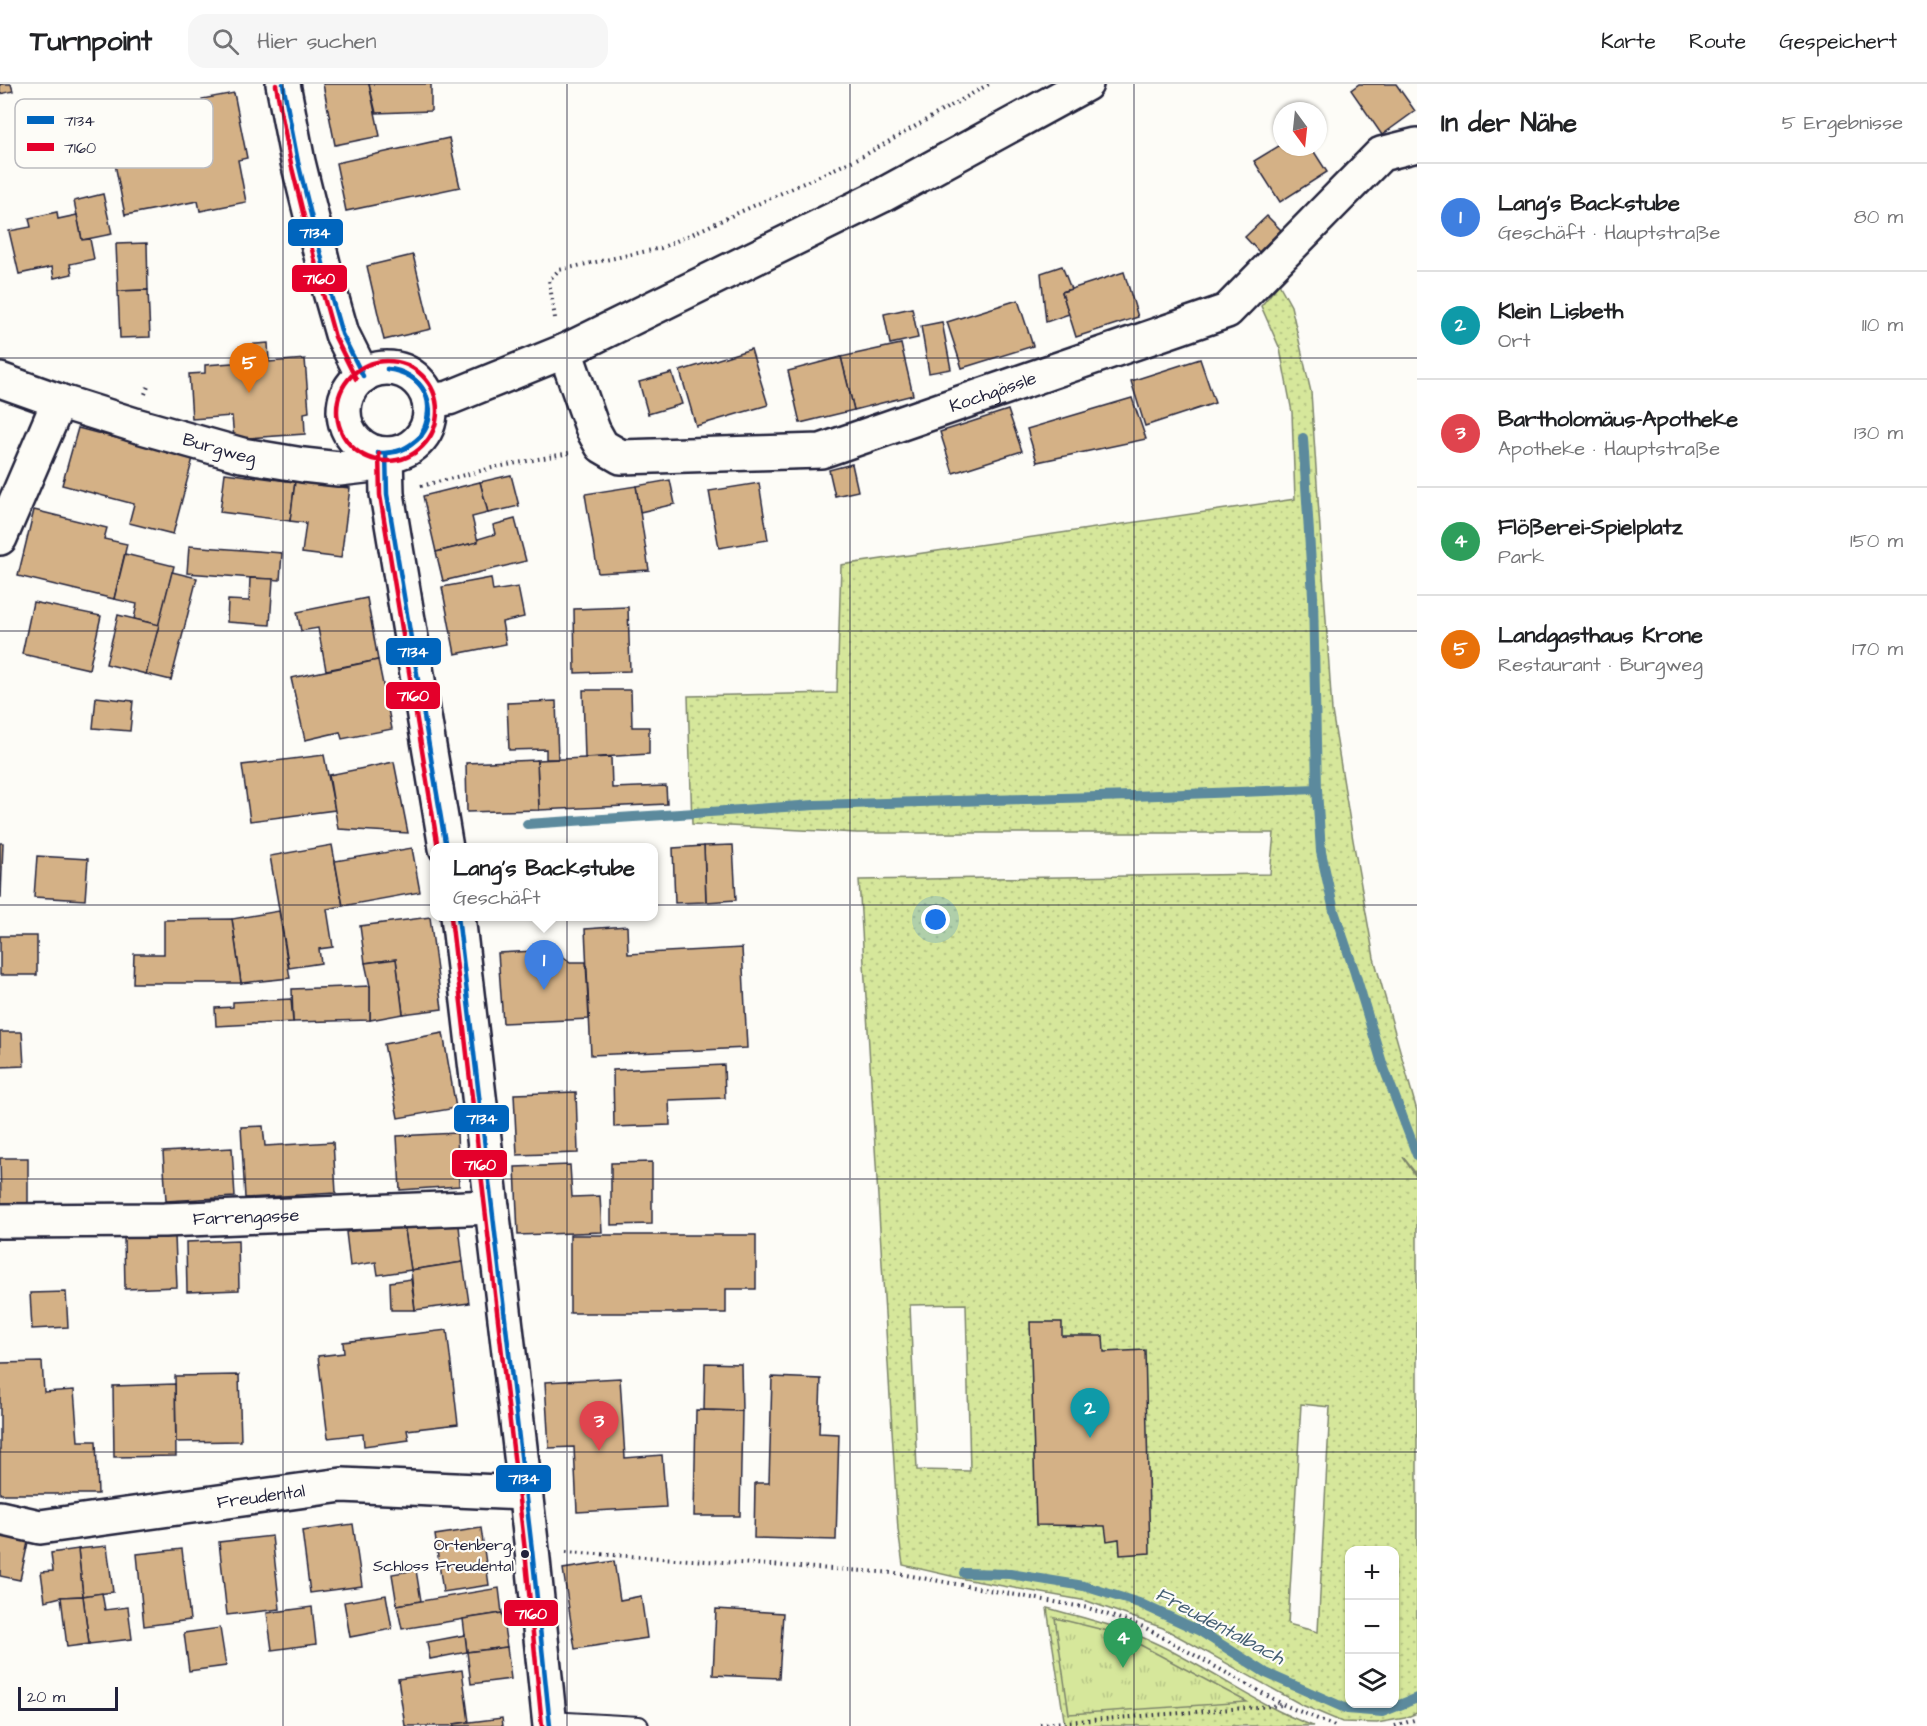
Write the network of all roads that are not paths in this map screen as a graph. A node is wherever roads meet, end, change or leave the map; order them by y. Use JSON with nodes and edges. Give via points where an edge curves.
{"nodes":[{"id":1,"x":283,"y":84,"type":"edge"},
{"id":2,"x":1086,"y":84,"type":"edge"},
{"id":3,"x":1417,"y":145,"type":"edge"},
{"id":4,"x":565,"y":351,"type":"junction"},
{"id":5,"x":363,"y":376,"type":"junction"},
{"id":6,"x":0,"y":380,"type":"edge"},
{"id":7,"x":59,"y":401,"type":"junction"},
{"id":8,"x":429,"y":401,"type":"junction"},
{"id":9,"x":382,"y":453,"type":"junction"},
{"id":10,"x":0,"y":538,"type":"edge"},
{"id":11,"x":445,"y":843,"type":"edge"},
{"id":12,"x":459,"y":921,"type":"edge"},
{"id":13,"x":492,"y":1207,"type":"junction"},
{"id":14,"x":0,"y":1221,"type":"edge"},
{"id":15,"x":524,"y":1493,"type":"junction"},
{"id":16,"x":0,"y":1518,"type":"edge"},
{"id":17,"x":549,"y":1724,"type":"edge"},
{"id":18,"x":639,"y":1726,"type":"edge"}],
"edges":[{"from":1,"to":5,"type":"street","via":[[330,292],[342,334]]},
{"from":2,"to":4,"type":"street","via":[[880,196]]},
{"from":3,"to":4,"type":"street","name":"Kochgässle","via":[[1381,154],[1227,311],[821,451],[621,457],[602,446],[593,430]]},
{"from":4,"to":8,"type":"street","via":[[449,398]]},
{"from":5,"to":8,"type":"street","via":[[389,368],[402,371],[424,388]]},
{"from":5,"to":9,"type":"street","via":[[346,398],[347,426],[364,448]]},
{"from":6,"to":7,"type":"street","name":"Burgweg"},
{"from":7,"to":9,"type":"street","name":"Burgweg","via":[[242,454],[303,465],[339,469],[365,466]]},
{"from":7,"to":10,"type":"street"},
{"from":8,"to":9,"type":"street","via":[[430,414],[421,438],[399,452]]},
{"from":9,"to":11,"type":"street"},
{"from":12,"to":13,"type":"street"},
{"from":13,"to":14,"type":"street","name":"Farrengasse","via":[[164,1220]]},
{"from":13,"to":15,"type":"street"},
{"from":15,"to":16,"type":"street","name":"Freudental","via":[[342,1485],[40,1527]]},
{"from":15,"to":17,"type":"street"},
{"from":17,"to":18,"type":"lane"}]}
